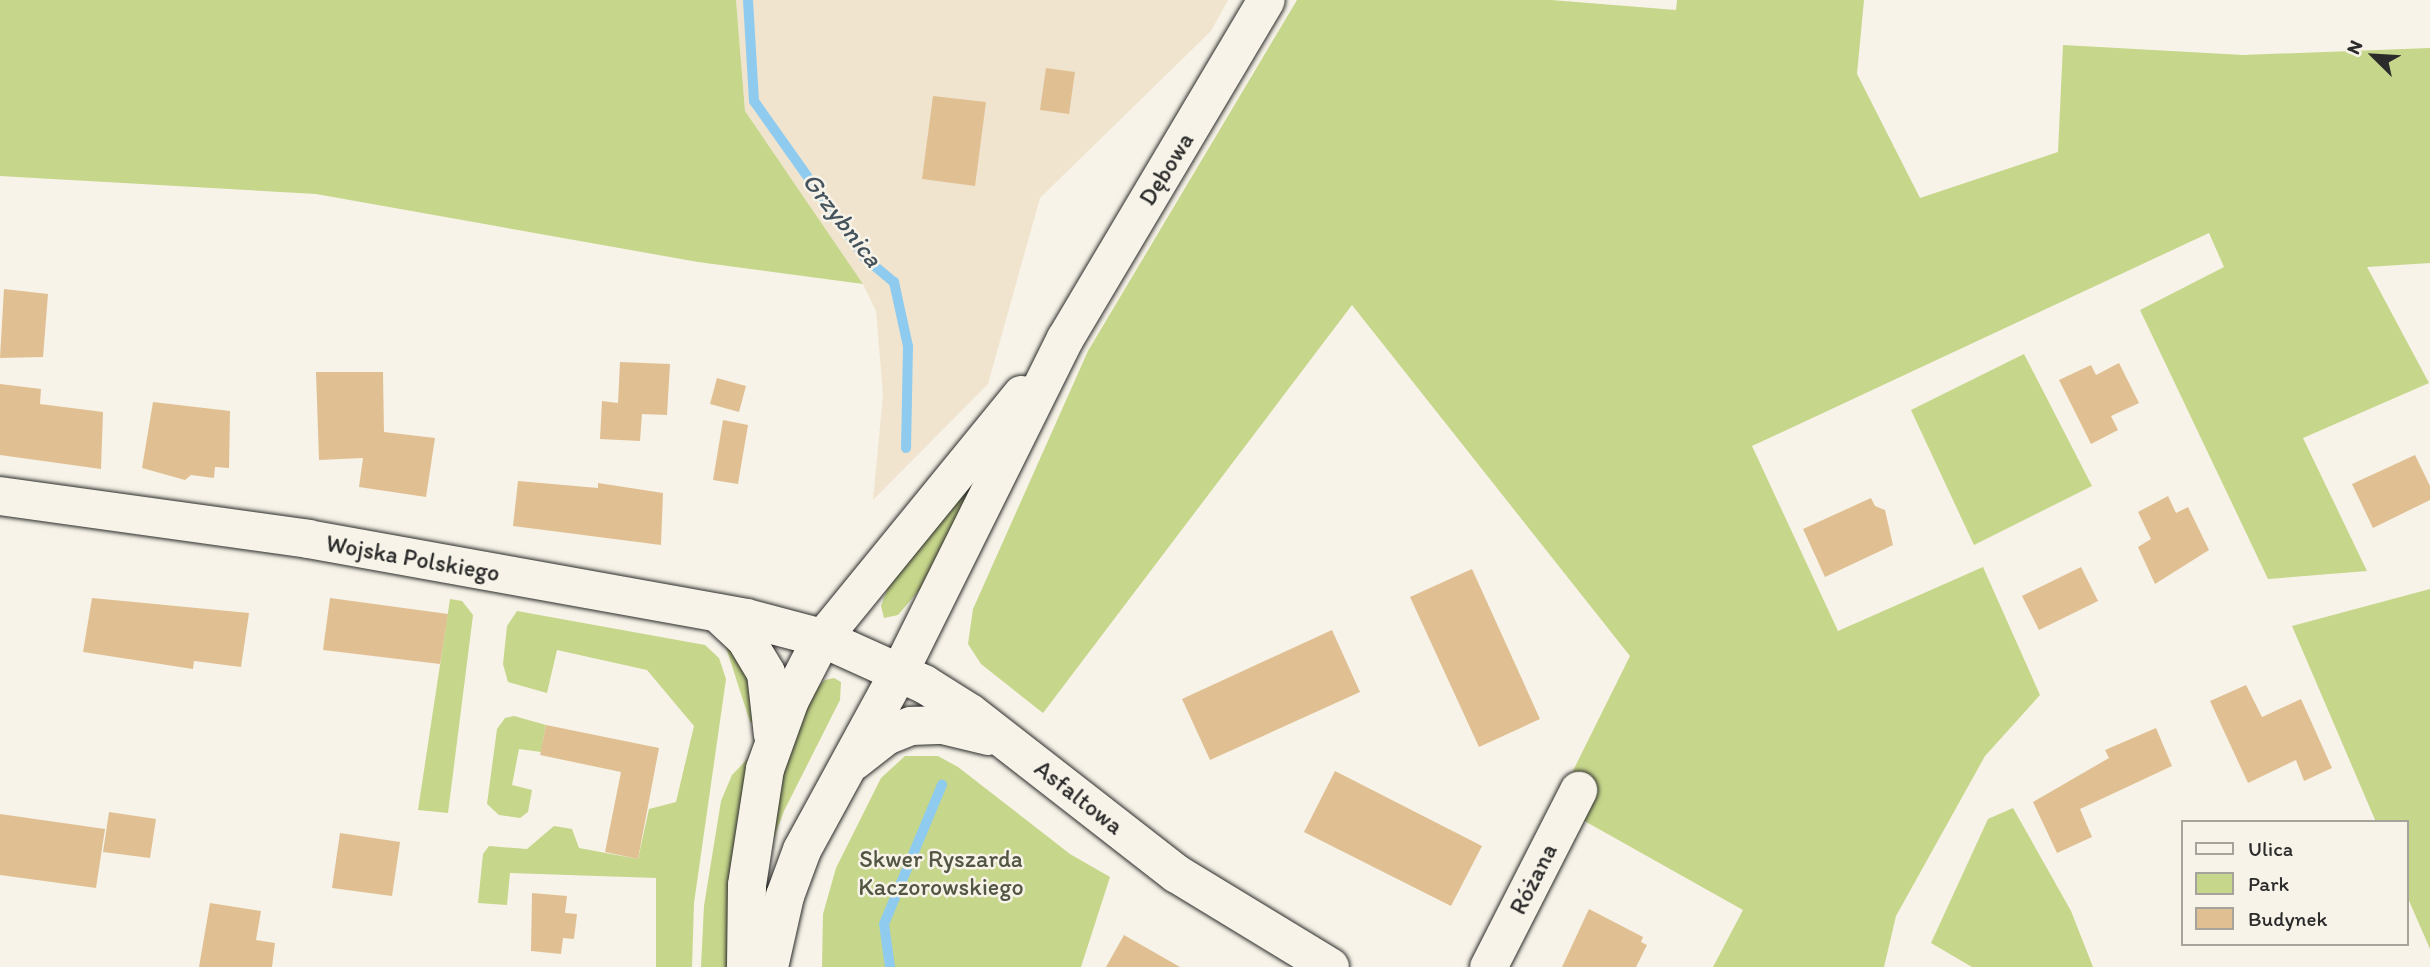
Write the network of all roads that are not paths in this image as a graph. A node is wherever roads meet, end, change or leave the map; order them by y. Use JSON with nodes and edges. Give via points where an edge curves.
{"nodes":[{"id":1,"x":1266,"y":0,"type":"edge"},
{"id":2,"x":1065,"y":338,"type":"junction"},
{"id":3,"x":0,"y":495,"type":"edge"},
{"id":4,"x":718,"y":613,"type":"junction"},
{"id":5,"x":822,"y":639,"type":"junction"},
{"id":6,"x":899,"y":671,"type":"junction"},
{"id":7,"x":772,"y":745,"type":"junction"},
{"id":8,"x":1016,"y":747,"type":"junction"},
{"id":9,"x":837,"y":780,"type":"junction"},
{"id":10,"x":1578,"y":790,"type":"dead end"},
{"id":11,"x":746,"y":967,"type":"edge"},
{"id":12,"x":769,"y":967,"type":"edge"},
{"id":13,"x":1331,"y":967,"type":"edge"},
{"id":14,"x":1488,"y":967,"type":"edge"}],
"edges":[{"from":1,"to":2,"type":"street","name":"Dębowa"},
{"from":2,"to":5,"type":"street","name":"Dębowa"},
{"from":2,"to":6,"type":"street","name":"Dębowa"},
{"from":3,"to":4,"type":"street","name":"Wojska Polskiego","via":[[308,539]]},
{"from":4,"to":5,"type":"street","name":"Wojska Polskiego"},
{"from":4,"to":7,"type":"street","via":[[745,638],[766,673],[773,714]]},
{"from":5,"to":6,"type":"street","name":"Asfaltowa"},
{"from":5,"to":7,"type":"street"},
{"from":6,"to":8,"type":"street","name":"Asfaltowa"},
{"from":6,"to":9,"type":"street"},
{"from":7,"to":11,"type":"street","via":[[750,855]]},
{"from":8,"to":9,"type":"street","via":[[966,729],[911,726],[874,744]]},
{"from":8,"to":13,"type":"street","name":"Asfaltowa","via":[[1186,881]]},
{"from":9,"to":12,"type":"street","via":[[792,875]]},
{"from":10,"to":14,"type":"street","name":"Różana"}]}
